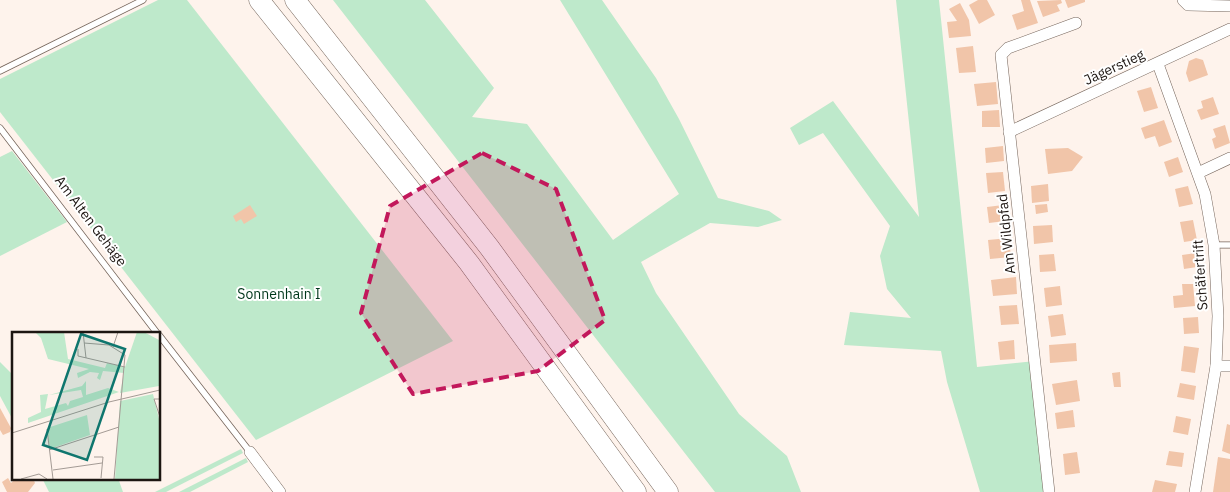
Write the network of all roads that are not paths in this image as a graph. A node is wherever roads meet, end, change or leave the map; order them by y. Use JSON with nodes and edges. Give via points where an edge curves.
{"nodes":[{"id":1,"x":143,"y":0,"type":"edge"},
{"id":2,"x":259,"y":0,"type":"edge"},
{"id":3,"x":295,"y":0,"type":"edge"},
{"id":4,"x":1183,"y":0,"type":"edge"},
{"id":5,"x":1230,"y":6,"type":"edge"},
{"id":6,"x":1076,"y":23,"type":"dead end"},
{"id":7,"x":1230,"y":29,"type":"edge"},
{"id":8,"x":1158,"y":64,"type":"junction"},
{"id":9,"x":10,"y":67,"type":"junction"},
{"id":10,"x":0,"y":71,"type":"edge"},
{"id":11,"x":13,"y":74,"type":"dead end"},
{"id":12,"x":0,"y":128,"type":"edge"},
{"id":13,"x":1009,"y":132,"type":"junction"},
{"id":14,"x":1230,"y":158,"type":"edge"},
{"id":15,"x":1198,"y":173,"type":"junction"},
{"id":16,"x":1214,"y":245,"type":"junction"},
{"id":17,"x":1230,"y":245,"type":"edge"},
{"id":18,"x":156,"y":332,"type":"edge"},
{"id":19,"x":160,"y":337,"type":"edge"},
{"id":20,"x":1216,"y":366,"type":"junction"},
{"id":21,"x":1230,"y":366,"type":"edge"},
{"id":22,"x":250,"y":452,"type":"joint"},
{"id":23,"x":280,"y":492,"type":"edge"},
{"id":24,"x":636,"y":492,"type":"edge"},
{"id":25,"x":668,"y":492,"type":"edge"},
{"id":26,"x":1049,"y":492,"type":"edge"},
{"id":27,"x":1195,"y":492,"type":"edge"}],
"edges":[{"from":1,"to":9,"type":"lane"},
{"from":2,"to":24,"type":"highway","via":[[469,263]]},
{"from":3,"to":25,"type":"highway","via":[[489,247]]},
{"from":4,"to":5,"type":"street","via":[[1188,4]]},
{"from":6,"to":13,"type":"street","name":"Am Wildpfad","via":[[1008,48],[1001,55]]},
{"from":7,"to":8,"type":"street","name":"Jägerstieg"},
{"from":8,"to":13,"type":"street","name":"Jägerstieg"},
{"from":8,"to":15,"type":"street","name":"Schäfertrift"},
{"from":9,"to":10,"type":"lane"},
{"from":9,"to":11,"type":"lane"},
{"from":12,"to":18,"type":"lane","name":"Am Alten Gehäge"},
{"from":13,"to":26,"type":"street","name":"Am Wildpfad"},
{"from":14,"to":15,"type":"street"},
{"from":15,"to":16,"type":"street","name":"Schäfertrift"},
{"from":16,"to":17,"type":"lane"},
{"from":16,"to":20,"type":"street","name":"Schäfertrift","via":[[1218,316]]},
{"from":19,"to":22,"type":"lane","name":"Am Alten Gehäge"},
{"from":20,"to":21,"type":"street"},
{"from":20,"to":27,"type":"street","name":"Schäfertrift"},
{"from":22,"to":23,"type":"street","name":"Am Alten Gehäge"}]}
